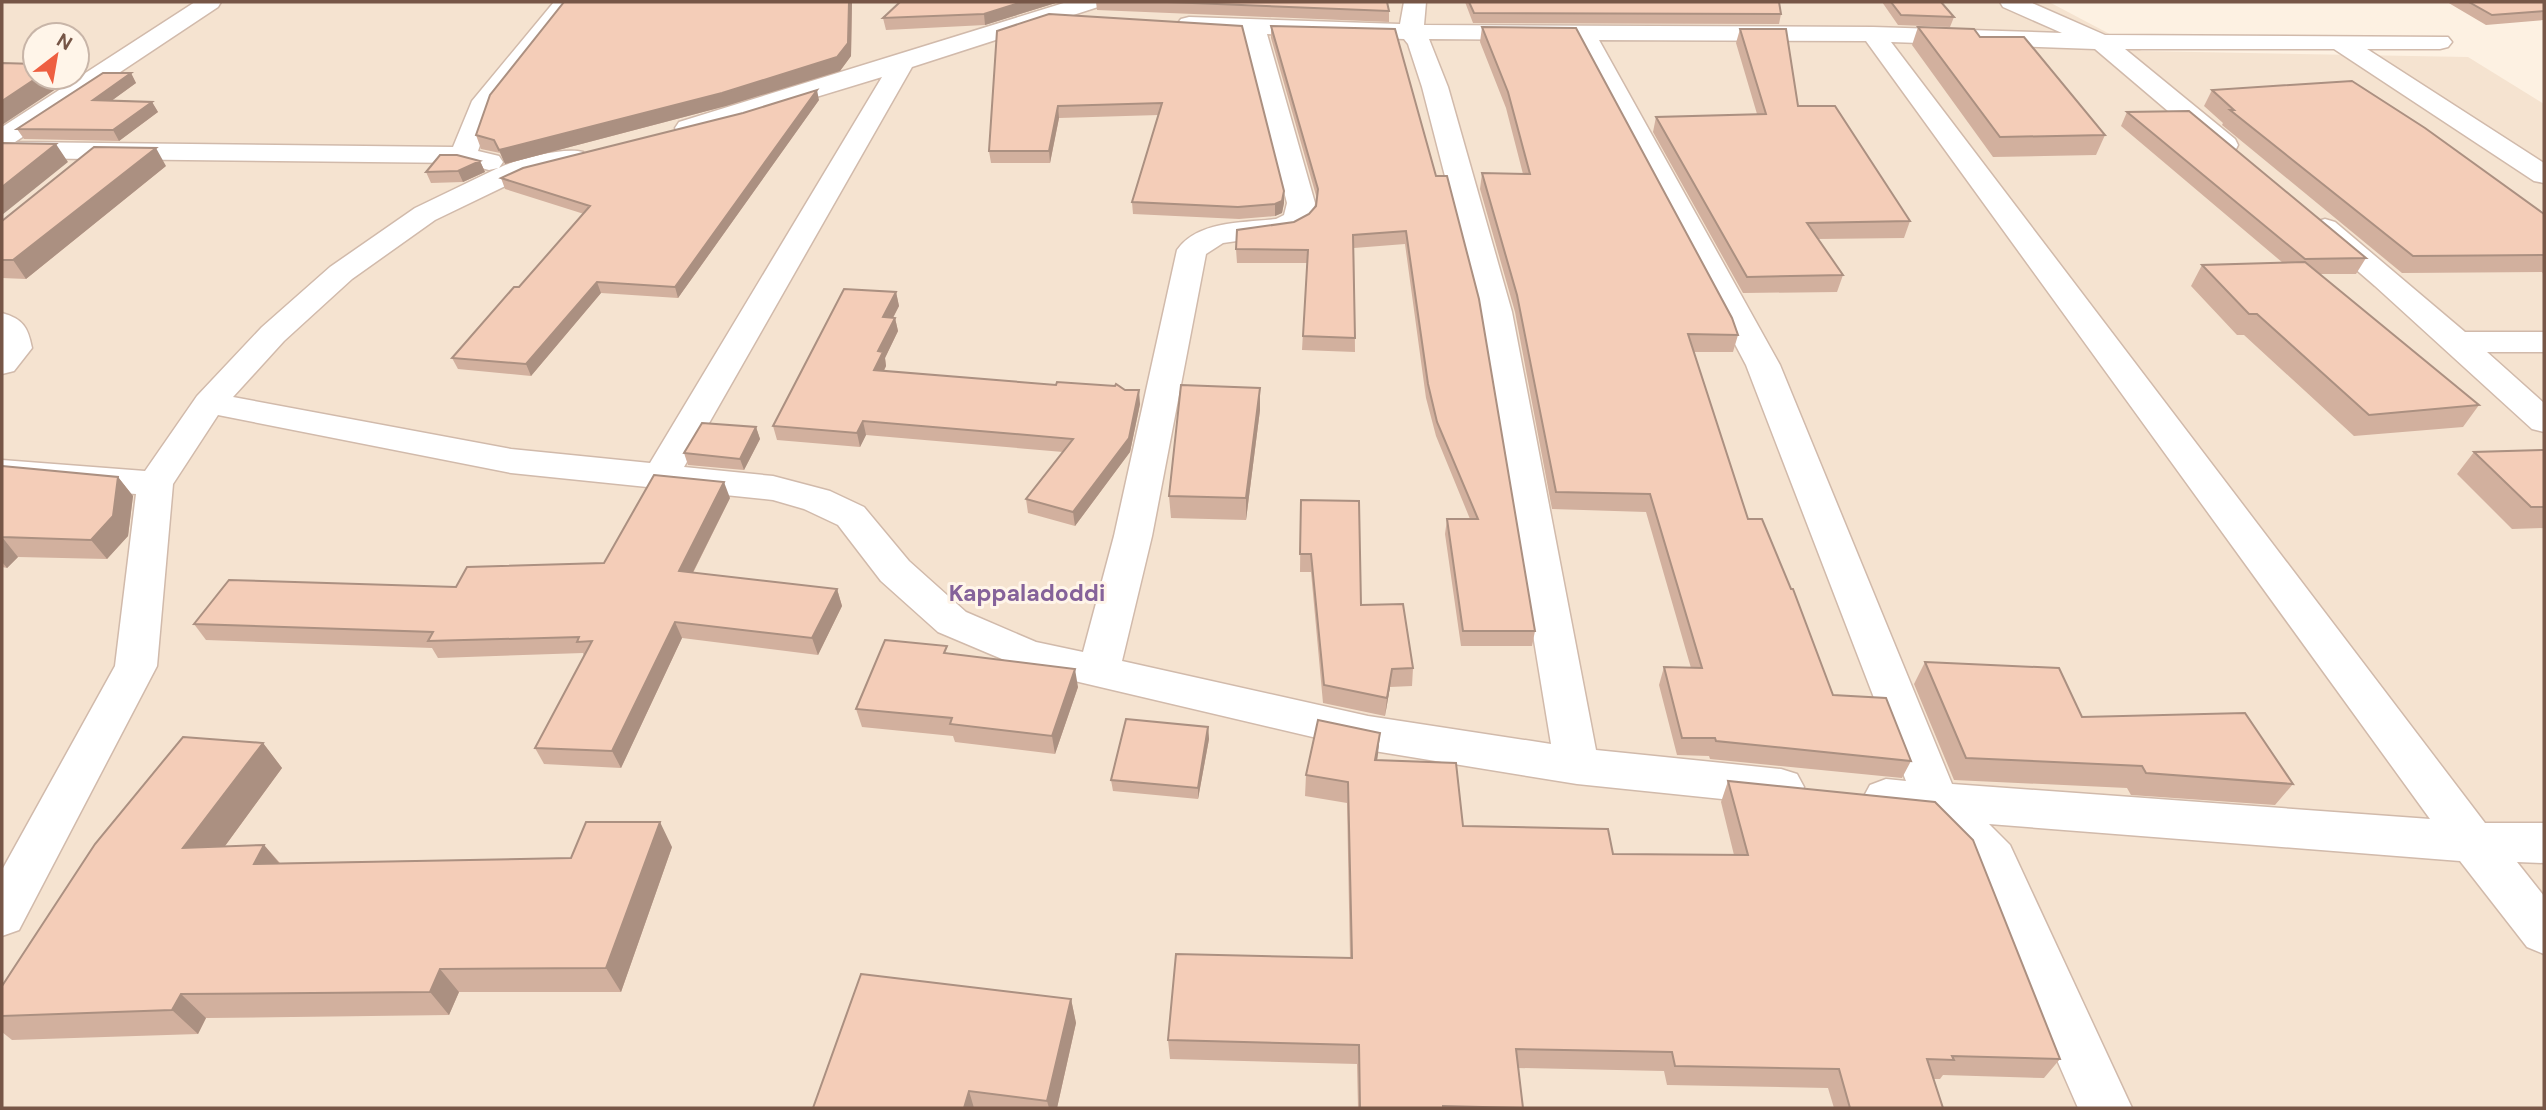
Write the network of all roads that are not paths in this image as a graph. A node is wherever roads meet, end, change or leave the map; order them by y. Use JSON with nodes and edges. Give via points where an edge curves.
{"nodes":[{"id":1,"x":210,"y":2,"type":"edge"},
{"id":2,"x":566,"y":2,"type":"edge"},
{"id":3,"x":2011,"y":2,"type":"edge"},
{"id":4,"x":1100,"y":11,"type":"edge"},
{"id":5,"x":1413,"y":17,"type":"edge"},
{"id":6,"x":1162,"y":23,"type":"edge"},
{"id":7,"x":1254,"y":28,"type":"junction"},
{"id":8,"x":1584,"y":34,"type":"junction"},
{"id":9,"x":1873,"y":34,"type":"junction"},
{"id":10,"x":2101,"y":42,"type":"junction"},
{"id":11,"x":2339,"y":42,"type":"junction"},
{"id":12,"x":2440,"y":42,"type":"dead end"},
{"id":13,"x":904,"y":60,"type":"junction"},
{"id":14,"x":657,"y":136,"type":"edge"},
{"id":15,"x":2,"y":139,"type":"edge"},
{"id":16,"x":2,"y":150,"type":"edge"},
{"id":17,"x":604,"y":150,"type":"edge"},
{"id":18,"x":102,"y":151,"type":"junction"},
{"id":19,"x":463,"y":155,"type":"junction"},
{"id":20,"x":2249,"y":164,"type":"edge"},
{"id":21,"x":518,"y":169,"type":"junction"},
{"id":22,"x":2544,"y":174,"type":"edge"},
{"id":23,"x":72,"y":175,"type":"edge"},
{"id":24,"x":2302,"y":208,"type":"edge"},
{"id":25,"x":2,"y":323,"type":"edge"},
{"id":26,"x":2456,"y":342,"type":"junction"},
{"id":27,"x":2544,"y":342,"type":"edge"},
{"id":28,"x":2,"y":364,"type":"edge"},
{"id":29,"x":209,"y":403,"type":"junction"},
{"id":30,"x":2544,"y":421,"type":"edge"},
{"id":31,"x":2,"y":472,"type":"edge"},
{"id":32,"x":659,"y":478,"type":"junction"},
{"id":33,"x":156,"y":484,"type":"junction"},
{"id":34,"x":1099,"y":670,"type":"junction"},
{"id":35,"x":1577,"y":766,"type":"junction"},
{"id":36,"x":1812,"y":790,"type":"edge"},
{"id":37,"x":1854,"y":794,"type":"edge"},
{"id":38,"x":1937,"y":803,"type":"junction"},
{"id":39,"x":2473,"y":842,"type":"junction"},
{"id":40,"x":2544,"y":843,"type":"edge"},
{"id":41,"x":2,"y":915,"type":"edge"},
{"id":42,"x":2544,"y":932,"type":"edge"},
{"id":43,"x":2105,"y":1108,"type":"edge"}],
"edges":[{"from":1,"to":15,"type":"street"},
{"from":2,"to":19,"type":"street","via":[[481,106]]},
{"from":3,"to":10,"type":"street"},
{"from":4,"to":13,"type":"street","via":[[1044,17]]},
{"from":5,"to":7,"type":"street"},
{"from":5,"to":8,"type":"street"},
{"from":5,"to":35,"type":"street","via":[[1496,312]]},
{"from":6,"to":7,"type":"street"},
{"from":7,"to":34,"type":"street","via":[[1301,212],[1283,227],[1215,235],[1192,250],[1133,536]]},
{"from":8,"to":9,"type":"street"},
{"from":8,"to":38,"type":"street","via":[[1763,365]]},
{"from":9,"to":10,"type":"street"},
{"from":9,"to":39,"type":"street"},
{"from":10,"to":11,"type":"street"},
{"from":10,"to":20,"type":"street"},
{"from":11,"to":12,"type":"street"},
{"from":11,"to":22,"type":"street"},
{"from":13,"to":14,"type":"street"},
{"from":13,"to":32,"type":"street"},
{"from":16,"to":18,"type":"street"},
{"from":17,"to":21,"type":"street"},
{"from":18,"to":19,"type":"street"},
{"from":18,"to":23,"type":"street"},
{"from":19,"to":21,"type":"street"},
{"from":21,"to":29,"type":"street","via":[[425,214],[341,273],[273,334]]},
{"from":24,"to":26,"type":"street"},
{"from":25,"to":28,"type":"street","via":[[12,329],[16,348]]},
{"from":26,"to":27,"type":"street"},
{"from":26,"to":30,"type":"street"},
{"from":29,"to":32,"type":"street","via":[[511,461]]},
{"from":29,"to":33,"type":"street"},
{"from":31,"to":33,"type":"street"},
{"from":32,"to":34,"type":"street","via":[[773,488],[817,500],[851,516],[895,571],[951,622],[1028,655]]},
{"from":33,"to":41,"type":"street","via":[[136,666]]},
{"from":34,"to":35,"type":"street","via":[[1368,733]]},
{"from":35,"to":36,"type":"street"},
{"from":37,"to":38,"type":"street"},
{"from":38,"to":39,"type":"street"},
{"from":38,"to":43,"type":"street","via":[[1993,859]]},
{"from":39,"to":40,"type":"street"},
{"from":39,"to":42,"type":"street"}]}
